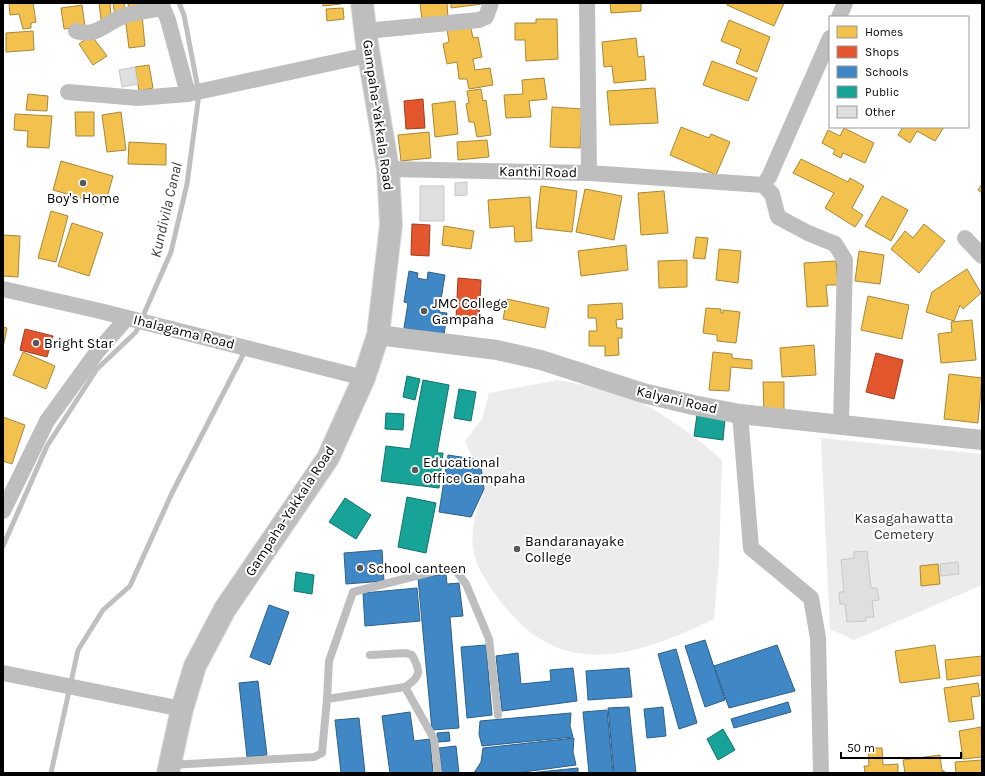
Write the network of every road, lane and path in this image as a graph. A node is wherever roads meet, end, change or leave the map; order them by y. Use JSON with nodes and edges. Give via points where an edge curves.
{"nodes":[{"id":1,"x":362,"y":3,"type":"edge"},
{"id":2,"x":491,"y":3,"type":"edge"},
{"id":3,"x":587,"y":3,"type":"edge"},
{"id":4,"x":845,"y":3,"type":"edge"},
{"id":5,"x":162,"y":5,"type":"edge"},
{"id":6,"x":839,"y":16,"type":"edge"},
{"id":7,"x":76,"y":31,"type":"dead end"},
{"id":8,"x":366,"y":31,"type":"junction"},
{"id":9,"x":829,"y":40,"type":"edge"},
{"id":10,"x":368,"y":55,"type":"junction"},
{"id":11,"x":68,"y":92,"type":"dead end"},
{"id":12,"x":188,"y":94,"type":"junction"},
{"id":13,"x":388,"y":169,"type":"junction"},
{"id":14,"x":589,"y":172,"type":"junction"},
{"id":15,"x":763,"y":185,"type":"junction"},
{"id":16,"x":966,"y":238,"type":"dead end"},
{"id":17,"x":982,"y":256,"type":"edge"},
{"id":18,"x":3,"y":288,"type":"edge"},
{"id":19,"x":127,"y":318,"type":"junction"},
{"id":20,"x":378,"y":335,"type":"junction"},
{"id":21,"x":364,"y":378,"type":"junction"},
{"id":22,"x":740,"y":414,"type":"junction"},
{"id":23,"x":841,"y":424,"type":"junction"},
{"id":24,"x":982,"y":440,"type":"edge"},
{"id":25,"x":3,"y":511,"type":"edge"},
{"id":26,"x":370,"y":654,"type":"dead end"},
{"id":27,"x":3,"y":673,"type":"edge"},
{"id":28,"x":405,"y":688,"type":"junction"},
{"id":29,"x":327,"y":699,"type":"junction"},
{"id":30,"x":182,"y":709,"type":"junction"},
{"id":31,"x":498,"y":715,"type":"dead end"},
{"id":32,"x":169,"y":769,"type":"edge"},
{"id":33,"x":438,"y":773,"type":"edge"},
{"id":34,"x":821,"y":773,"type":"edge"}],
"edges":[{"from":1,"to":8,"type":"highway","name":"Gampaha-Yakkala Road"},
{"from":2,"to":8,"type":"street","via":[[486,17],[479,20]]},
{"from":3,"to":14,"type":"street","name":"Kanthi Road"},
{"from":4,"to":6,"type":"street"},
{"from":5,"to":7,"type":"street","via":[[115,19],[100,30],[86,34]]},
{"from":5,"to":12,"type":"street"},
{"from":8,"to":10,"type":"highway","name":"Gampaha-Yakkala Road"},
{"from":9,"to":15,"type":"street","via":[[769,177]]},
{"from":10,"to":12,"type":"street"},
{"from":10,"to":13,"type":"highway","name":"Gampaha-Yakkala Road"},
{"from":11,"to":12,"type":"street","via":[[138,98]]},
{"from":13,"to":14,"type":"street","name":"Kanthi Road"},
{"from":13,"to":20,"type":"highway","name":"Gampaha-Yakkala Road","via":[[391,225]]},
{"from":14,"to":15,"type":"street"},
{"from":15,"to":23,"type":"street","via":[[772,194],[778,217],[835,244],[845,260]]},
{"from":16,"to":17,"type":"street"},
{"from":18,"to":19,"type":"street","name":"Ihalagama Road"},
{"from":19,"to":21,"type":"street","name":"Ihalagama Road"},
{"from":19,"to":25,"type":"street","via":[[97,352],[47,421]]},
{"from":20,"to":21,"type":"highway","name":"Gampaha-Yakkala Road"},
{"from":20,"to":22,"type":"street","name":"Kalyani Road","via":[[497,350],[541,360],[643,393]]},
{"from":21,"to":30,"type":"highway","name":"Gampaha-Yakkala Road","via":[[328,458],[225,610],[195,666]]},
{"from":22,"to":23,"type":"street","name":"Kalyani Road"},
{"from":22,"to":34,"type":"street","via":[[751,548],[811,598],[818,638]]},
{"from":23,"to":24,"type":"street","name":"Kalyani Road"},
{"from":26,"to":28,"type":"lane","via":[[412,654],[419,673],[416,680]]},
{"from":27,"to":30,"type":"street"},
{"from":28,"to":29,"type":"lane"},
{"from":28,"to":33,"type":"lane","via":[[434,739]]},
{"from":29,"to":31,"type":"lane","via":[[329,661],[353,592],[447,568],[456,571],[466,584],[489,639]]},
{"from":29,"to":32,"type":"lane","via":[[322,753],[314,757]]},
{"from":30,"to":32,"type":"highway","name":"Gampaha-Yakkala Road"}]}
